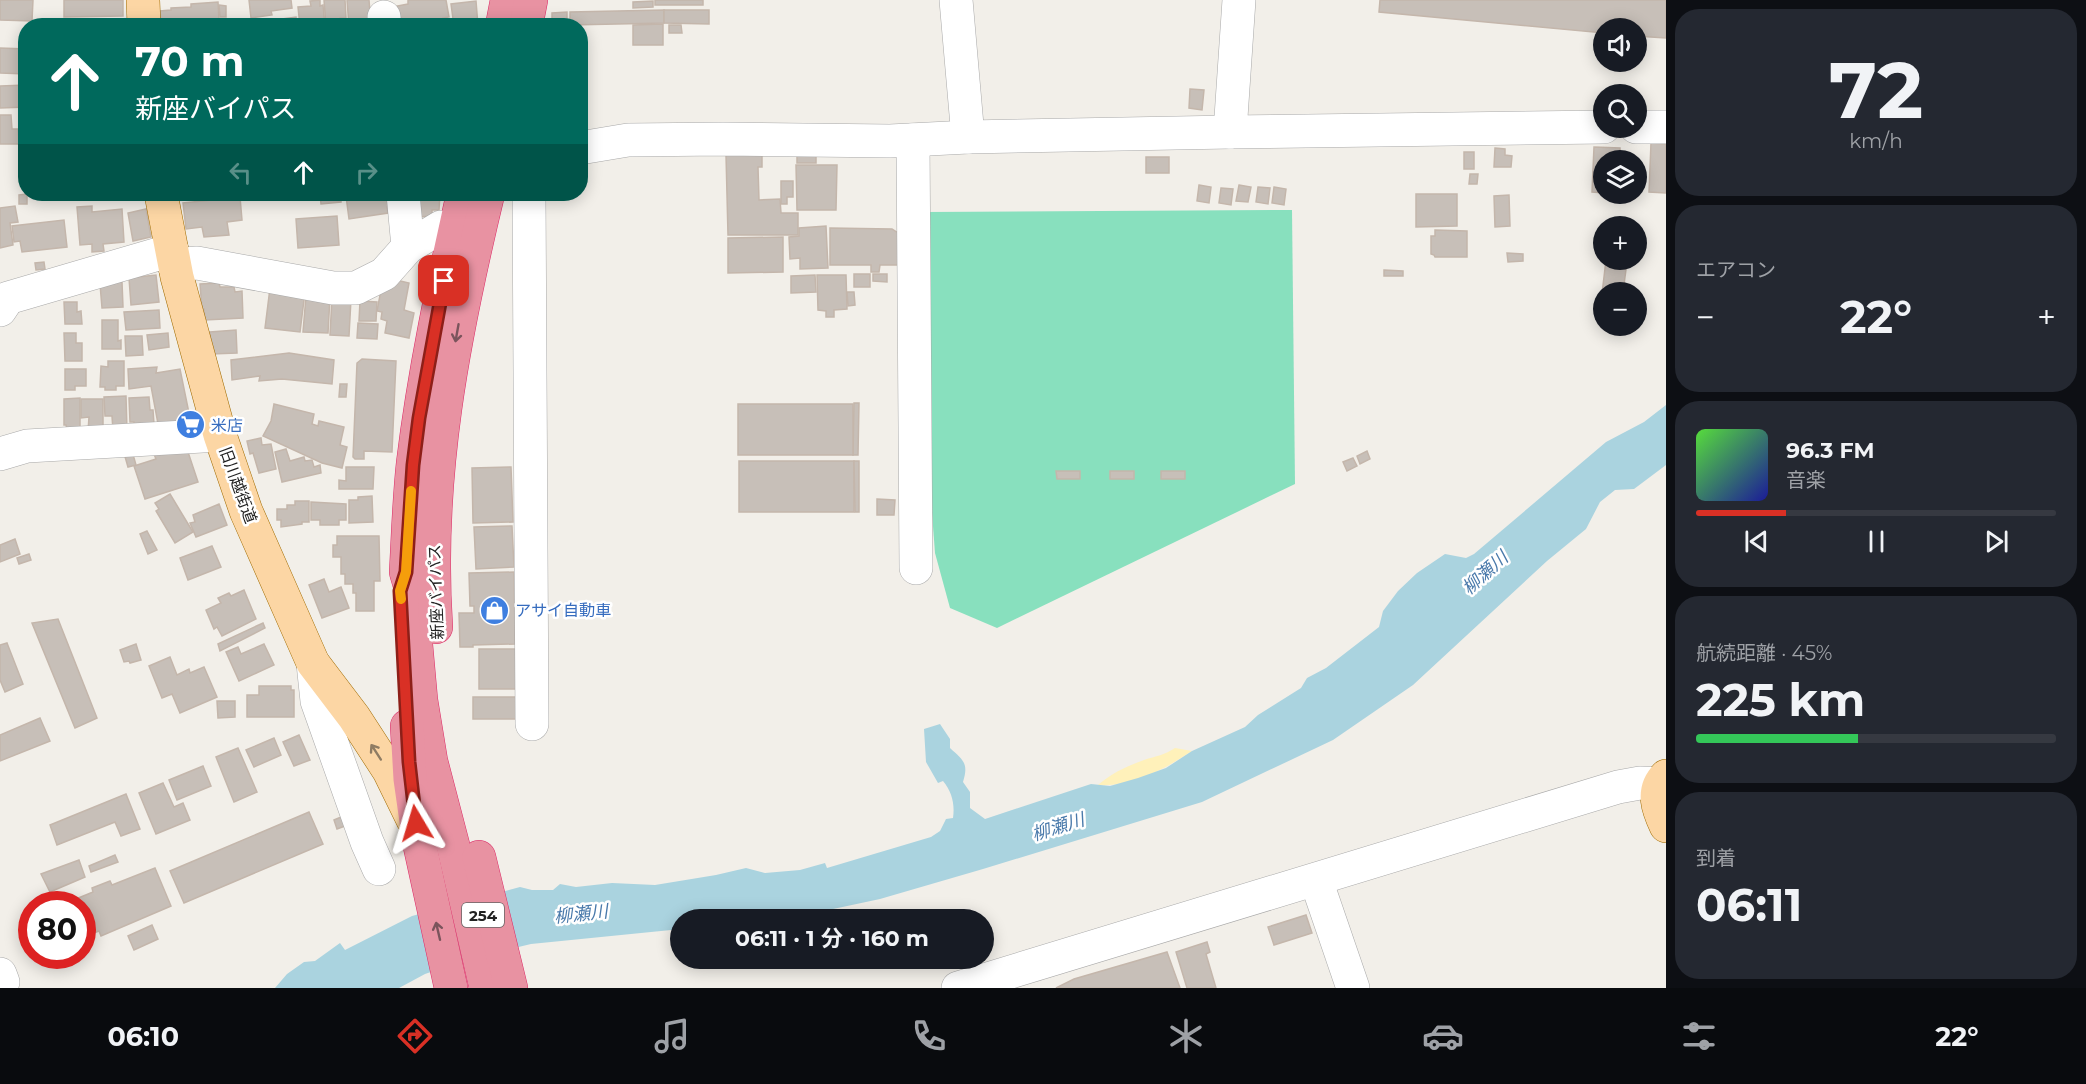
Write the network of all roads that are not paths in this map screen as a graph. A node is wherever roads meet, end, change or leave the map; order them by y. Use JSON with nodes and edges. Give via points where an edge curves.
{"nodes":[{"id":1,"x":143,"y":0,"type":"edge"},
{"id":2,"x":507,"y":0,"type":"edge"},
{"id":3,"x":531,"y":0,"type":"edge"},
{"id":4,"x":956,"y":0,"type":"edge"},
{"id":5,"x":1239,"y":0,"type":"edge"},
{"id":6,"x":144,"y":18,"type":"edge"},
{"id":7,"x":504,"y":18,"type":"edge"},
{"id":8,"x":528,"y":18,"type":"edge"},
{"id":9,"x":1647,"y":127,"type":"edge"},
{"id":10,"x":1666,"y":127,"type":"edge"},
{"id":11,"x":1593,"y":128,"type":"edge"},
{"id":12,"x":1230,"y":132,"type":"junction"},
{"id":13,"x":968,"y":137,"type":"junction"},
{"id":14,"x":913,"y":140,"type":"junction"},
{"id":15,"x":588,"y":147,"type":"edge"},
{"id":16,"x":162,"y":201,"type":"edge"},
{"id":17,"x":403,"y":201,"type":"edge"},
{"id":18,"x":462,"y":201,"type":"edge"},
{"id":19,"x":486,"y":201,"type":"edge"},
{"id":20,"x":529,"y":201,"type":"edge"},
{"id":21,"x":441,"y":227,"type":"dead end"},
{"id":22,"x":408,"y":247,"type":"junction"},
{"id":23,"x":173,"y":258,"type":"junction"},
{"id":24,"x":3,"y":300,"type":"edge"},
{"id":25,"x":220,"y":435,"type":"junction"},
{"id":26,"x":0,"y":454,"type":"edge"},
{"id":27,"x":916,"y":568,"type":"dead end"},
{"id":28,"x":406,"y":572,"type":"junction"},
{"id":29,"x":313,"y":663,"type":"junction"},
{"id":30,"x":532,"y":724,"type":"dead end"},
{"id":31,"x":1663,"y":780,"type":"edge"},
{"id":32,"x":1666,"y":826,"type":"edge"},
{"id":33,"x":465,"y":840,"type":"junction"},
{"id":34,"x":421,"y":851,"type":"junction"},
{"id":35,"x":379,"y":869,"type":"dead end"},
{"id":36,"x":1316,"y":880,"type":"junction"},
{"id":37,"x":451,"y":988,"type":"edge"},
{"id":38,"x":486,"y":988,"type":"edge"},
{"id":39,"x":500,"y":988,"type":"edge"},
{"id":40,"x":511,"y":988,"type":"edge"},
{"id":41,"x":958,"y":988,"type":"edge"},
{"id":42,"x":1353,"y":988,"type":"edge"}],
"edges":[{"from":1,"to":6,"type":"main road"},
{"from":2,"to":7,"type":"highway"},
{"from":3,"to":8,"type":"highway"},
{"from":4,"to":13,"type":"street"},
{"from":5,"to":12,"type":"street"},
{"from":9,"to":10,"type":"street"},
{"from":11,"to":12,"type":"street"},
{"from":12,"to":13,"type":"street"},
{"from":13,"to":14,"type":"street"},
{"from":14,"to":15,"type":"street","via":[[640,140]]},
{"from":14,"to":27,"type":"street"},
{"from":16,"to":23,"type":"main road","name":"旧川越街道"},
{"from":17,"to":22,"type":"street"},
{"from":18,"to":28,"type":"highway","name":"新座バイパス","number":"254","via":[[419,418]]},
{"from":19,"to":33,"type":"highway","name":"新座バイパス","number":"254","one_way":true,"via":[[447,398],[436,480],[433,549],[446,729]]},
{"from":20,"to":30,"type":"street"},
{"from":21,"to":22,"type":"street"},
{"from":22,"to":23,"type":"street","via":[[384,274],[356,288],[333,288]]},
{"from":23,"to":24,"type":"street"},
{"from":23,"to":25,"type":"main road","name":"旧川越街道"},
{"from":25,"to":26,"type":"street","via":[[27,446]]},
{"from":25,"to":29,"type":"main road","name":"旧川越街道","via":[[246,511]]},
{"from":28,"to":33,"type":"highway","name":"新座バイパス","number":"254","via":[[431,761]]},
{"from":28,"to":34,"type":"highway","number":"254","via":[[400,591],[410,779]]},
{"from":34,"to":29,"type":"main road","name":"旧川越街道","one_way":true,"via":[[407,806],[389,771]]},
{"from":29,"to":35,"type":"street","via":[[317,701]]},
{"from":31,"to":32,"type":"main road","via":[[1657,797]]},
{"from":31,"to":36,"type":"street","via":[[1618,787]]},
{"from":33,"to":38,"type":"highway","name":"新座バイパス","number":"254"},
{"from":33,"to":39,"type":"highway","name":"新座バイパス","number":"254"},
{"from":33,"to":40,"type":"highway"},
{"from":37,"to":34,"type":"highway","one_way":true},
{"from":36,"to":41,"type":"street"},
{"from":36,"to":42,"type":"street"}]}
